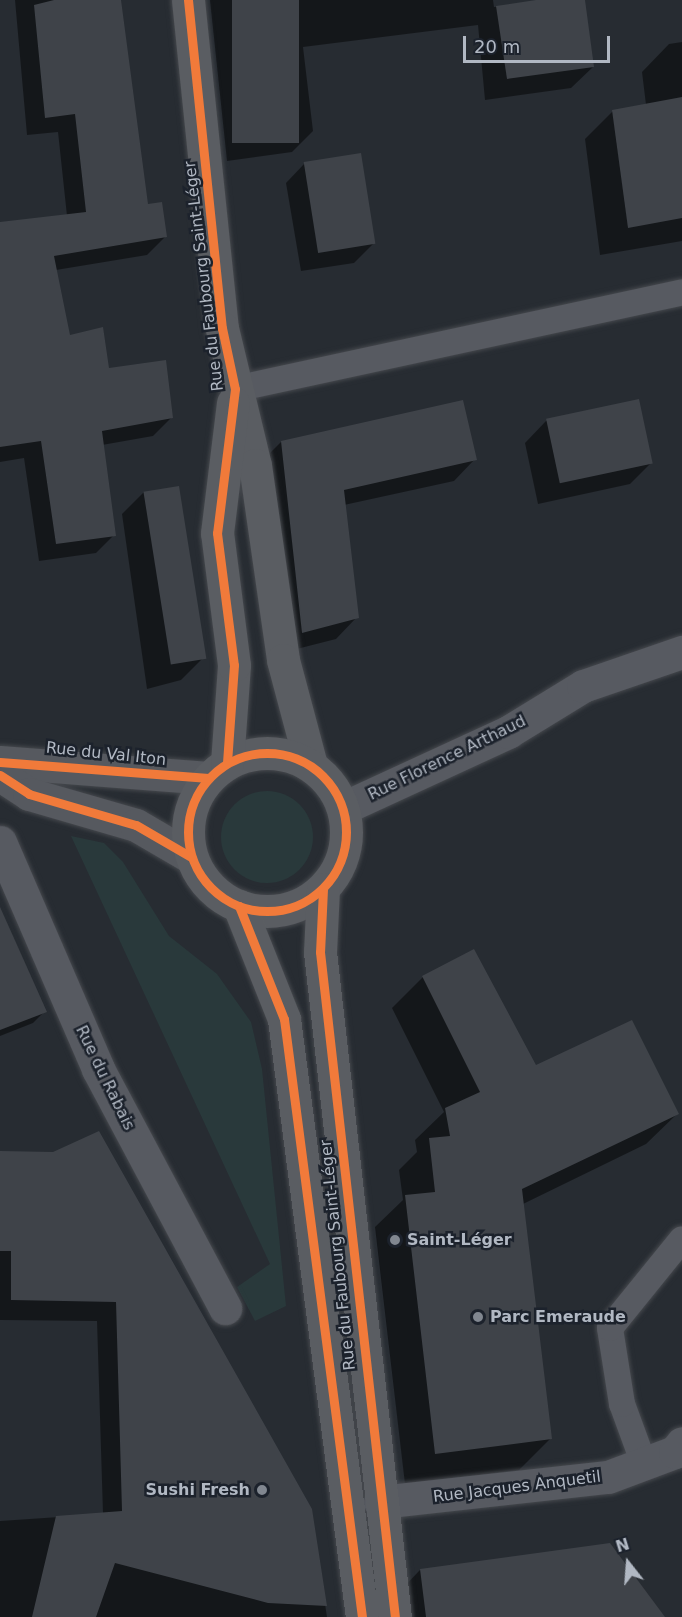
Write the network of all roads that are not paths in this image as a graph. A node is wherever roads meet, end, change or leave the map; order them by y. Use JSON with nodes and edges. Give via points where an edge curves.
{"nodes":[{"id":1,"x":188,"y":0,"type":"edge"},
{"id":2,"x":682,"y":292,"type":"edge"},
{"id":3,"x":235,"y":389,"type":"junction"},
{"id":4,"x":682,"y":652,"type":"edge"},
{"id":5,"x":0,"y":762,"type":"edge"},
{"id":6,"x":311,"y":765,"type":"junction"},
{"id":7,"x":218,"y":771,"type":"junction"},
{"id":8,"x":0,"y":775,"type":"edge"},
{"id":9,"x":343,"y":808,"type":"junction"},
{"id":10,"x":0,"y":842,"type":"edge"},
{"id":11,"x":191,"y":857,"type":"junction"},
{"id":12,"x":323,"y":889,"type":"junction"},
{"id":13,"x":239,"y":906,"type":"junction"},
{"id":14,"x":682,"y":1239,"type":"edge"},
{"id":15,"x":225,"y":1308,"type":"dead end"},
{"id":16,"x":682,"y":1443,"type":"edge"},
{"id":17,"x":644,"y":1464,"type":"junction"},
{"id":18,"x":380,"y":1502,"type":"junction"},
{"id":19,"x":362,"y":1617,"type":"edge"},
{"id":20,"x":395,"y":1617,"type":"edge"}],
"edges":[{"from":1,"to":3,"type":"main road","name":"Rue du Faubourg Saint-Léger","via":[[222,328]]},
{"from":2,"to":3,"type":"lane"},
{"from":3,"to":6,"type":"main road","name":"Rue du Faubourg Saint-Léger","via":[[255,465],[283,660]]},
{"from":3,"to":7,"type":"main road","name":"Rue du Faubourg Saint-Léger","via":[[217,533],[234,665]]},
{"from":4,"to":9,"type":"street","name":"Rue Florence Arthaud","via":[[583,686],[508,732]]},
{"from":5,"to":7,"type":"street","name":"Rue du Val Iton"},
{"from":6,"to":7,"type":"main road","via":[[284,754],[254,753]]},
{"from":6,"to":9,"type":"main road","via":[[331,783]]},
{"from":7,"to":11,"type":"main road","via":[[189,820]]},
{"from":8,"to":11,"type":"street","via":[[29,794],[136,825]]},
{"from":9,"to":12,"type":"main road","via":[[347,837],[340,865]]},
{"from":10,"to":15,"type":"street","name":"Rue du Rabais","via":[[99,1070]]},
{"from":11,"to":13,"type":"main road","via":[[210,887]]},
{"from":12,"to":13,"type":"main road","via":[[298,906],[268,911]]},
{"from":12,"to":18,"type":"main road","name":"Rue du Faubourg Saint-Léger","via":[[320,952]]},
{"from":13,"to":19,"type":"main road","name":"Rue du Faubourg Saint-Léger","via":[[285,1020]]},
{"from":14,"to":17,"type":"lane","via":[[610,1328],[622,1404]]},
{"from":16,"to":17,"type":"street","name":"Rue Jacques Anquetil","via":[[675,1452]]},
{"from":17,"to":18,"type":"street","name":"Rue Jacques Anquetil","via":[[608,1477]]},
{"from":18,"to":20,"type":"main road","name":"Rue du Faubourg Saint-Léger"}]}
